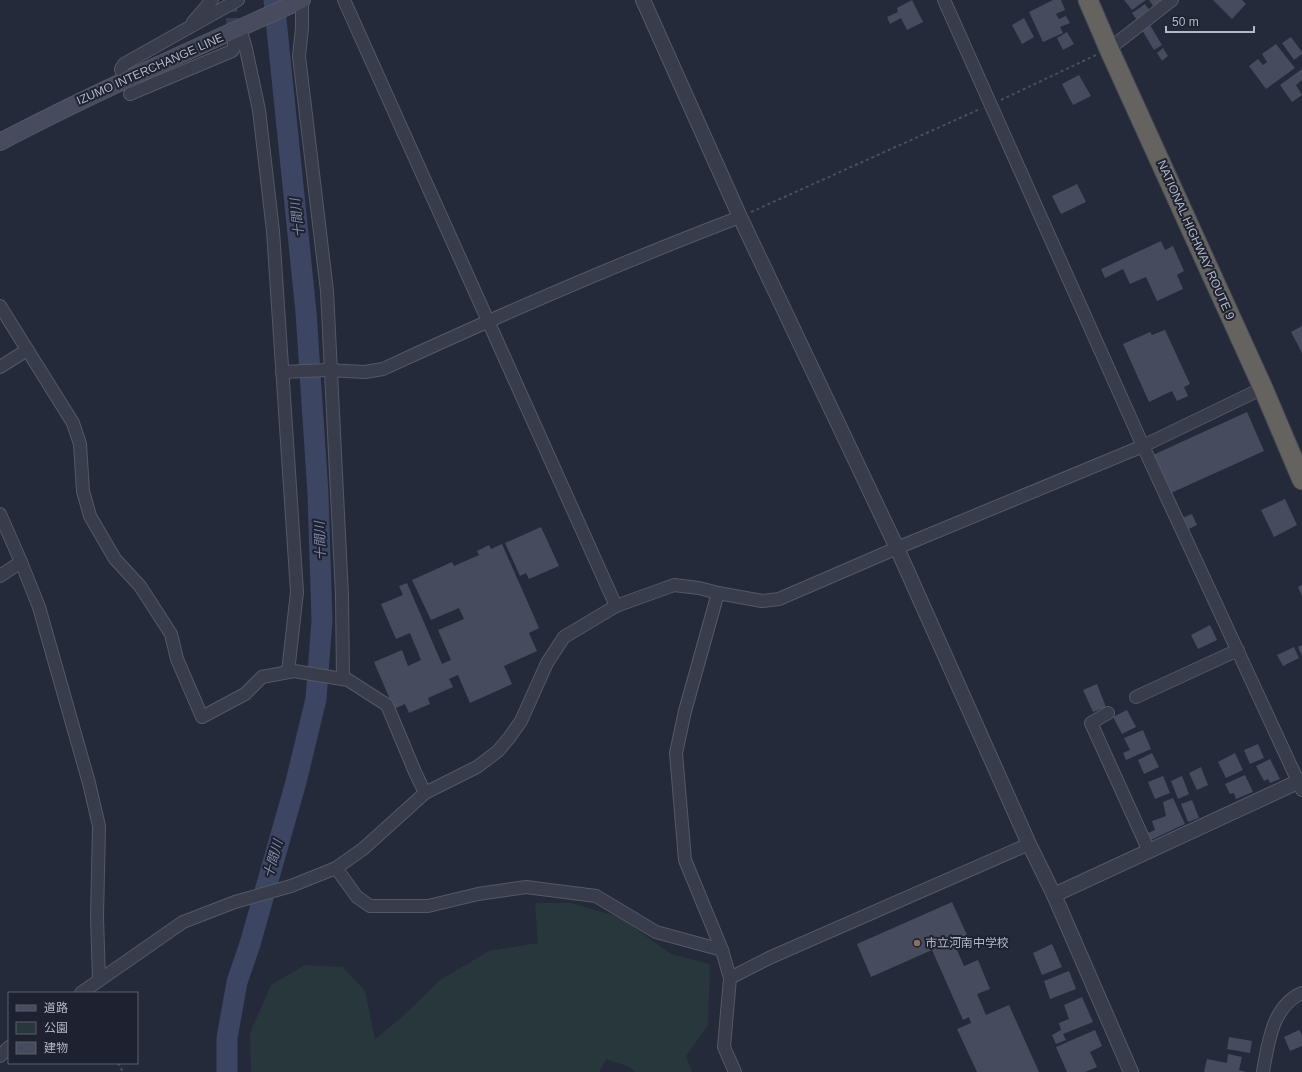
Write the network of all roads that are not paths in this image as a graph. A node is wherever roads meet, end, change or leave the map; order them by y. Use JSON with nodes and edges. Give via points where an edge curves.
{"nodes":[{"id":1,"x":212,"y":0,"type":"edge"},
{"id":2,"x":238,"y":0,"type":"edge"},
{"id":3,"x":344,"y":0,"type":"edge"},
{"id":4,"x":643,"y":0,"type":"edge"},
{"id":5,"x":944,"y":0,"type":"edge"},
{"id":6,"x":1088,"y":0,"type":"edge"},
{"id":7,"x":1172,"y":0,"type":"edge"},
{"id":8,"x":299,"y":1,"type":"edge"},
{"id":9,"x":186,"y":29,"type":"junction"},
{"id":10,"x":241,"y":32,"type":"junction"},
{"id":11,"x":1109,"y":49,"type":"junction"},
{"id":12,"x":122,"y":72,"type":"dead end"},
{"id":13,"x":130,"y":94,"type":"dead end"},
{"id":14,"x":0,"y":142,"type":"edge"},
{"id":15,"x":740,"y":216,"type":"junction"},
{"id":16,"x":0,"y":306,"type":"edge"},
{"id":17,"x":487,"y":321,"type":"junction"},
{"id":18,"x":28,"y":350,"type":"junction"},
{"id":19,"x":0,"y":367,"type":"edge"},
{"id":20,"x":329,"y":370,"type":"junction"},
{"id":21,"x":286,"y":372,"type":"junction"},
{"id":22,"x":1263,"y":388,"type":"junction"},
{"id":23,"x":1143,"y":446,"type":"junction"},
{"id":24,"x":1302,"y":480,"type":"edge"},
{"id":25,"x":0,"y":514,"type":"edge"},
{"id":26,"x":897,"y":548,"type":"junction"},
{"id":27,"x":21,"y":562,"type":"junction"},
{"id":28,"x":0,"y":576,"type":"edge"},
{"id":29,"x":718,"y":593,"type":"junction"},
{"id":30,"x":616,"y":606,"type":"junction"},
{"id":31,"x":1238,"y":650,"type":"junction"},
{"id":32,"x":291,"y":671,"type":"junction"},
{"id":33,"x":340,"y":678,"type":"junction"},
{"id":34,"x":1136,"y":697,"type":"dead end"},
{"id":35,"x":1108,"y":713,"type":"dead end"},
{"id":36,"x":1301,"y":784,"type":"edge"},
{"id":37,"x":426,"y":793,"type":"junction"},
{"id":38,"x":1029,"y":844,"type":"junction"},
{"id":39,"x":1149,"y":851,"type":"junction"},
{"id":40,"x":336,"y":868,"type":"junction"},
{"id":41,"x":1054,"y":895,"type":"junction"},
{"id":42,"x":722,"y":950,"type":"junction"},
{"id":43,"x":730,"y":978,"type":"junction"},
{"id":44,"x":98,"y":980,"type":"junction"},
{"id":45,"x":82,"y":992,"type":"edge"},
{"id":46,"x":1301,"y":996,"type":"edge"},
{"id":47,"x":8,"y":1048,"type":"edge"},
{"id":48,"x":0,"y":1056,"type":"edge"},
{"id":49,"x":736,"y":1072,"type":"edge"},
{"id":50,"x":1132,"y":1072,"type":"edge"},
{"id":51,"x":1263,"y":1072,"type":"edge"}],
"edges":[{"from":1,"to":9,"type":"street"},
{"from":2,"to":9,"type":"street"},
{"from":3,"to":17,"type":"street"},
{"from":4,"to":15,"type":"street"},
{"from":5,"to":23,"type":"street"},
{"from":6,"to":11,"type":"highway","name":"NATIONAL HIGHWAY ROUTE 9"},
{"from":7,"to":11,"type":"street"},
{"from":8,"to":10,"type":"main road","name":"IZUMO INTERCHANGE LINE"},
{"from":8,"to":20,"type":"street","via":[[302,28],[299,56],[327,291]]},
{"from":9,"to":12,"type":"street","via":[[124,64]]},
{"from":10,"to":13,"type":"street","via":[[232,51]]},
{"from":10,"to":14,"type":"main road","name":"IZUMO INTERCHANGE LINE","via":[[120,82]]},
{"from":10,"to":21,"type":"street","via":[[259,110]]},
{"from":11,"to":22,"type":"highway","name":"NATIONAL HIGHWAY ROUTE 9"},
{"from":15,"to":17,"type":"street"},
{"from":15,"to":26,"type":"street"},
{"from":16,"to":18,"type":"street"},
{"from":17,"to":20,"type":"street","via":[[383,370]]},
{"from":17,"to":30,"type":"street"},
{"from":18,"to":19,"type":"street"},
{"from":18,"to":32,"type":"street","via":[[73,423],[80,444],[83,491],[90,516],[115,560],[140,586],[171,634],[177,659],[202,718],[244,694],[262,677]]},
{"from":20,"to":21,"type":"street"},
{"from":20,"to":33,"type":"street","via":[[341,587]]},
{"from":21,"to":32,"type":"street","via":[[297,592]]},
{"from":22,"to":23,"type":"street"},
{"from":22,"to":24,"type":"highway","name":"NATIONAL HIGHWAY ROUTE 9"},
{"from":23,"to":26,"type":"street"},
{"from":23,"to":31,"type":"street"},
{"from":25,"to":27,"type":"street"},
{"from":26,"to":29,"type":"street","via":[[779,599],[762,601]]},
{"from":26,"to":38,"type":"street"},
{"from":27,"to":28,"type":"street"},
{"from":27,"to":44,"type":"street","via":[[39,607],[99,826]]},
{"from":29,"to":30,"type":"street","via":[[674,585]]},
{"from":29,"to":42,"type":"street","via":[[685,711],[676,754],[685,860]]},
{"from":30,"to":37,"type":"street","via":[[564,637],[547,663],[521,721],[498,751],[478,767]]},
{"from":31,"to":34,"type":"street"},
{"from":31,"to":36,"type":"street"},
{"from":32,"to":33,"type":"street"},
{"from":33,"to":37,"type":"street","via":[[348,680],[387,705]]},
{"from":35,"to":39,"type":"street","via":[[1091,723]]},
{"from":36,"to":39,"type":"street"},
{"from":37,"to":40,"type":"street","via":[[363,849]]},
{"from":38,"to":41,"type":"street"},
{"from":38,"to":43,"type":"street","via":[[769,958]]},
{"from":39,"to":41,"type":"street"},
{"from":40,"to":42,"type":"street","via":[[357,897],[370,906],[428,906],[478,894],[526,887],[596,896],[656,932]]},
{"from":40,"to":44,"type":"street","via":[[183,922]]},
{"from":41,"to":50,"type":"street"},
{"from":42,"to":43,"type":"street"},
{"from":43,"to":49,"type":"street","via":[[724,1047]]},
{"from":44,"to":45,"type":"street"},
{"from":46,"to":51,"type":"street","via":[[1280,1010],[1268,1043]]},
{"from":47,"to":48,"type":"street"}]}
